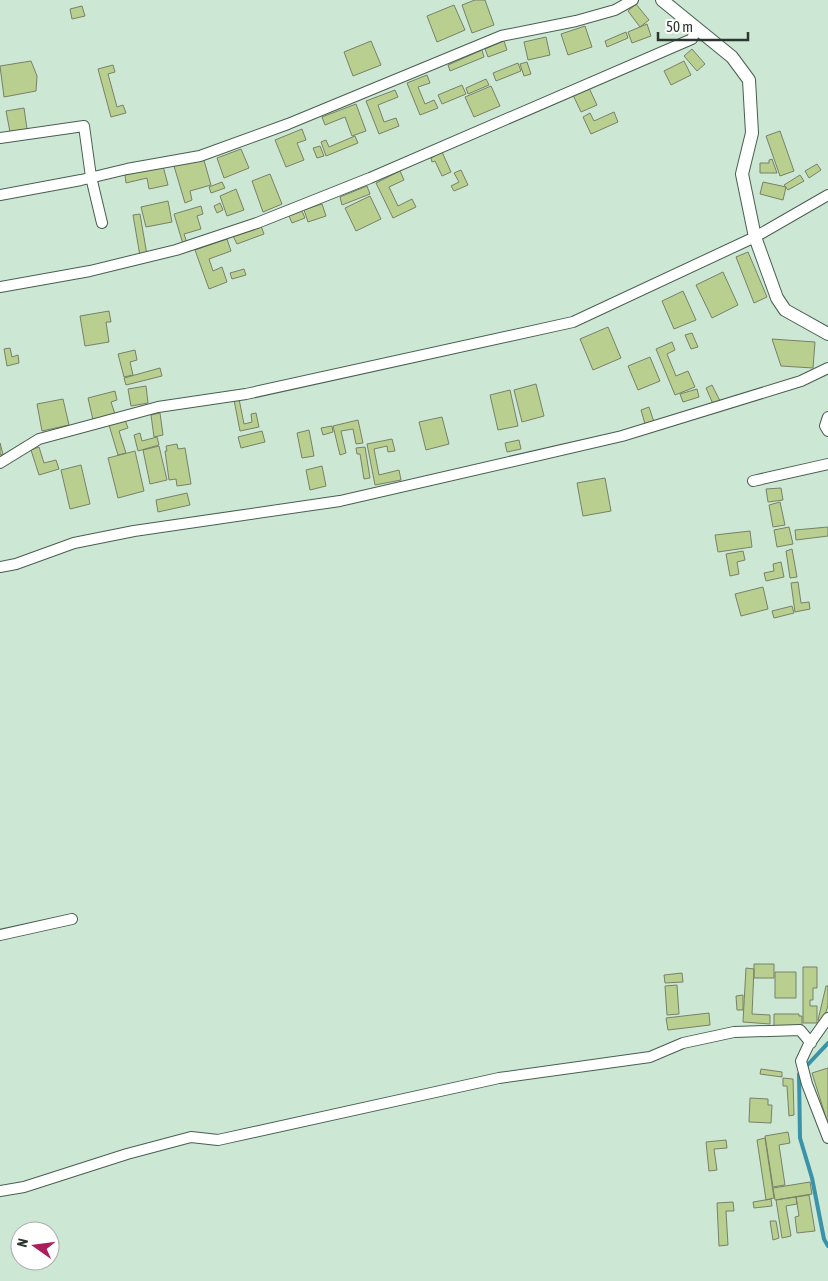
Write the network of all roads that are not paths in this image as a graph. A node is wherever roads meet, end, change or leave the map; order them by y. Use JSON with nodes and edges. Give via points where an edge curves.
{"nodes":[{"id":1,"x":633,"y":0,"type":"edge"},
{"id":2,"x":662,"y":0,"type":"edge"},
{"id":3,"x":696,"y":28,"type":"junction"},
{"id":4,"x":0,"y":138,"type":"edge"},
{"id":5,"x":91,"y":177,"type":"junction"},
{"id":6,"x":828,"y":194,"type":"edge"},
{"id":7,"x":0,"y":195,"type":"edge"},
{"id":8,"x":102,"y":223,"type":"dead end"},
{"id":9,"x":755,"y":237,"type":"junction"},
{"id":10,"x":0,"y":287,"type":"edge"},
{"id":11,"x":828,"y":334,"type":"edge"},
{"id":12,"x":828,"y":368,"type":"edge"},
{"id":13,"x":828,"y":417,"type":"edge"},
{"id":14,"x":828,"y":431,"type":"edge"},
{"id":15,"x":0,"y":463,"type":"edge"},
{"id":16,"x":828,"y":464,"type":"edge"},
{"id":17,"x":753,"y":481,"type":"dead end"},
{"id":18,"x":0,"y":567,"type":"edge"},
{"id":19,"x":72,"y":919,"type":"dead end"},
{"id":20,"x":0,"y":935,"type":"edge"},
{"id":21,"x":828,"y":1018,"type":"edge"},
{"id":22,"x":811,"y":1043,"type":"junction"},
{"id":23,"x":828,"y":1138,"type":"edge"},
{"id":24,"x":0,"y":1191,"type":"edge"}],
"edges":[{"from":1,"to":5,"type":"street","via":[[615,10],[576,22],[501,36],[288,124],[200,156]]},
{"from":2,"to":3,"type":"street"},
{"from":3,"to":9,"type":"street","via":[[732,57],[749,80],[752,133],[742,174]]},
{"from":3,"to":10,"type":"street","via":[[692,39],[370,178],[257,223],[176,250],[90,271]]},
{"from":4,"to":5,"type":"street","via":[[84,126]]},
{"from":5,"to":7,"type":"street"},
{"from":5,"to":8,"type":"street"},
{"from":6,"to":9,"type":"street"},
{"from":9,"to":11,"type":"street","via":[[777,298],[785,310]]},
{"from":9,"to":15,"type":"street","via":[[573,322],[246,394],[158,407],[39,439]]},
{"from":12,"to":18,"type":"street","via":[[801,381],[622,436],[340,502],[134,531],[83,542]]},
{"from":13,"to":14,"type":"street","via":[[824,426]]},
{"from":16,"to":17,"type":"street"},
{"from":19,"to":20,"type":"street"},
{"from":21,"to":22,"type":"street"},
{"from":22,"to":23,"type":"street","via":[[801,1061]]},
{"from":22,"to":24,"type":"street","via":[[800,1030],[734,1032],[683,1043],[650,1057],[499,1078],[218,1140],[190,1137],[24,1187]]}]}
